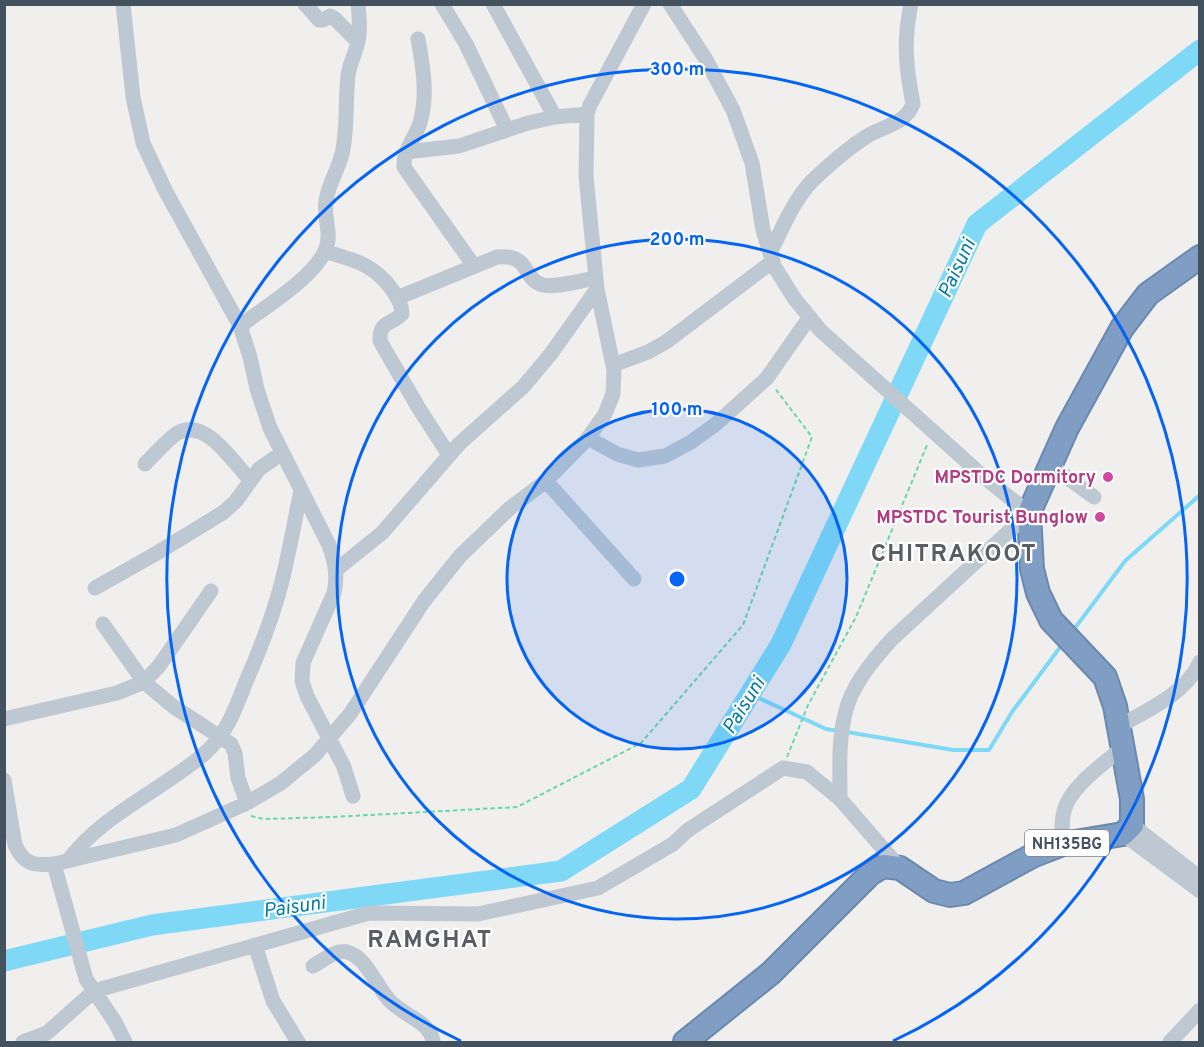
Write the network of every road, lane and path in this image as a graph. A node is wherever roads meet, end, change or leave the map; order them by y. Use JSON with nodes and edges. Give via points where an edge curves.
{"nodes":[{"id":1,"x":123,"y":4,"type":"edge"},
{"id":2,"x":305,"y":4,"type":"edge"},
{"id":3,"x":358,"y":4,"type":"edge"},
{"id":4,"x":442,"y":4,"type":"edge"},
{"id":5,"x":493,"y":4,"type":"edge"},
{"id":6,"x":644,"y":4,"type":"edge"},
{"id":7,"x":670,"y":4,"type":"edge"},
{"id":8,"x":911,"y":4,"type":"edge"},
{"id":9,"x":418,"y":39,"type":"dead end"},
{"id":10,"x":358,"y":42,"type":"junction"},
{"id":11,"x":587,"y":114,"type":"junction"},
{"id":12,"x":555,"y":117,"type":"junction"},
{"id":13,"x":507,"y":130,"type":"junction"},
{"id":14,"x":406,"y":152,"type":"junction"},
{"id":15,"x":325,"y":251,"type":"junction"},
{"id":16,"x":771,"y":257,"type":"junction"},
{"id":17,"x":1200,"y":257,"type":"edge"},
{"id":18,"x":474,"y":266,"type":"junction"},
{"id":19,"x":597,"y":283,"type":"junction"},
{"id":20,"x":397,"y":298,"type":"junction"},
{"id":21,"x":809,"y":318,"type":"junction"},
{"id":22,"x":240,"y":326,"type":"junction"},
{"id":23,"x":613,"y":365,"type":"junction"},
{"id":24,"x":767,"y":378,"type":"junction"},
{"id":25,"x":588,"y":438,"type":"junction"},
{"id":26,"x":929,"y":441,"type":"dead end"},
{"id":27,"x":282,"y":453,"type":"junction"},
{"id":28,"x":449,"y":455,"type":"junction"},
{"id":29,"x":145,"y":464,"type":"dead end"},
{"id":30,"x":1050,"y":465,"type":"junction"},
{"id":31,"x":250,"y":480,"type":"junction"},
{"id":32,"x":546,"y":481,"type":"junction"},
{"id":33,"x":301,"y":491,"type":"junction"},
{"id":34,"x":1094,"y":497,"type":"dead end"},
{"id":35,"x":1029,"y":513,"type":"junction"},
{"id":36,"x":336,"y":570,"type":"junction"},
{"id":37,"x":634,"y":579,"type":"dead end"},
{"id":38,"x":95,"y":588,"type":"dead end"},
{"id":39,"x":211,"y":591,"type":"dead end"},
{"id":40,"x":103,"y":624,"type":"dead end"},
{"id":41,"x":1200,"y":662,"type":"edge"},
{"id":42,"x":144,"y":682,"type":"junction"},
{"id":43,"x":4,"y":719,"type":"edge"},
{"id":44,"x":221,"y":737,"type":"junction"},
{"id":45,"x":1120,"y":738,"type":"junction"},
{"id":46,"x":329,"y":741,"type":"junction"},
{"id":47,"x":783,"y":768,"type":"junction"},
{"id":48,"x":4,"y":780,"type":"edge"},
{"id":49,"x":353,"y":796,"type":"dead end"},
{"id":50,"x":840,"y":799,"type":"junction"},
{"id":51,"x":247,"y":803,"type":"junction"},
{"id":52,"x":230,"y":812,"type":"junction"},
{"id":53,"x":1127,"y":830,"type":"junction"},
{"id":54,"x":1063,"y":844,"type":"junction"},
{"id":55,"x":59,"y":866,"type":"junction"},
{"id":56,"x":900,"y":868,"type":"junction"},
{"id":57,"x":1200,"y":878,"type":"edge"},
{"id":58,"x":1200,"y":891,"type":"edge"},
{"id":59,"x":255,"y":945,"type":"junction"},
{"id":60,"x":313,"y":966,"type":"dead end"},
{"id":61,"x":90,"y":985,"type":"junction"},
{"id":62,"x":1200,"y":1010,"type":"edge"},
{"id":63,"x":119,"y":1040,"type":"edge"},
{"id":64,"x":691,"y":1041,"type":"edge"},
{"id":65,"x":23,"y":1042,"type":"edge"},
{"id":66,"x":298,"y":1042,"type":"edge"},
{"id":67,"x":433,"y":1042,"type":"edge"},
{"id":68,"x":1170,"y":1042,"type":"edge"}],
"edges":[{"from":1,"to":22,"type":"street","via":[[133,97],[143,143]]},
{"from":2,"to":10,"type":"street","via":[[319,20],[330,16],[339,21]]},
{"from":3,"to":10,"type":"street"},
{"from":4,"to":13,"type":"street"},
{"from":5,"to":12,"type":"street"},
{"from":6,"to":11,"type":"street"},
{"from":7,"to":16,"type":"street","via":[[733,110],[752,163]]},
{"from":8,"to":16,"type":"street","via":[[905,38],[913,104],[910,111],[846,151],[811,183],[798,198]]},
{"from":9,"to":14,"type":"street","via":[[424,103],[416,134]]},
{"from":10,"to":15,"type":"street","via":[[348,75],[341,156],[326,198],[329,239]]},
{"from":11,"to":12,"type":"street"},
{"from":11,"to":19,"type":"street","via":[[586,176]]},
{"from":12,"to":13,"type":"street"},
{"from":13,"to":14,"type":"street","via":[[459,146]]},
{"from":14,"to":18,"type":"street","via":[[404,167],[410,178]]},
{"from":15,"to":20,"type":"street","via":[[365,266]]},
{"from":15,"to":22,"type":"street","via":[[285,293]]},
{"from":16,"to":21,"type":"street"},
{"from":16,"to":23,"type":"street","via":[[666,342]]},
{"from":17,"to":30,"type":"highway","number":"NH135BG","via":[[1148,294],[1122,328]]},
{"from":18,"to":19,"type":"street","via":[[506,256],[523,263],[531,277],[543,285]]},
{"from":18,"to":20,"type":"street"},
{"from":19,"to":23,"type":"street"},
{"from":19,"to":28,"type":"street","via":[[529,380]]},
{"from":20,"to":28,"type":"street","via":[[402,314],[384,325],[380,341]]},
{"from":21,"to":24,"type":"street"},
{"from":21,"to":35,"type":"street"},
{"from":22,"to":27,"type":"street","via":[[256,389]]},
{"from":23,"to":25,"type":"street","via":[[613,394]]},
{"from":24,"to":25,"type":"street","via":[[716,424],[665,456],[638,460]]},
{"from":24,"to":52,"type":"path","via":[[812,437],[743,626],[641,743],[517,807],[264,819]]},
{"from":25,"to":32,"type":"street"},
{"from":26,"to":47,"type":"path","via":[[856,617],[808,705]]},
{"from":27,"to":31,"type":"street"},
{"from":27,"to":33,"type":"street"},
{"from":28,"to":36,"type":"street","via":[[387,528]]},
{"from":29,"to":31,"type":"street","via":[[177,433],[200,430]]},
{"from":30,"to":34,"type":"street"},
{"from":30,"to":35,"type":"highway","number":"NH135BG"},
{"from":31,"to":38,"type":"street","via":[[224,512]]},
{"from":32,"to":37,"type":"street"},
{"from":32,"to":46,"type":"street","via":[[510,508],[460,556]]},
{"from":33,"to":36,"type":"street","via":[[329,545]]},
{"from":33,"to":44,"type":"street","via":[[274,609]]},
{"from":35,"to":45,"type":"highway","number":"NH135BG","via":[[1032,569],[1038,593],[1051,620],[1104,677],[1115,706]]},
{"from":35,"to":50,"type":"street","via":[[872,661],[845,712],[840,741]]},
{"from":36,"to":46,"type":"street","via":[[334,593],[303,663],[302,681]]},
{"from":39,"to":42,"type":"street"},
{"from":40,"to":42,"type":"street"},
{"from":41,"to":45,"type":"street","via":[[1188,681]]},
{"from":42,"to":43,"type":"street","via":[[117,693]]},
{"from":42,"to":44,"type":"street"},
{"from":44,"to":51,"type":"street","via":[[234,749]]},
{"from":44,"to":55,"type":"street","via":[[201,756],[95,832]]},
{"from":45,"to":53,"type":"highway","number":"NH135BG","via":[[1132,799]]},
{"from":45,"to":54,"type":"street","via":[[1064,808]]},
{"from":46,"to":49,"type":"street","via":[[344,767]]},
{"from":46,"to":51,"type":"street","via":[[281,783]]},
{"from":47,"to":50,"type":"street","via":[[807,772]]},
{"from":47,"to":59,"type":"street","via":[[673,844],[598,888],[478,914],[369,913]]},
{"from":48,"to":55,"type":"street","via":[[20,854],[39,866]]},
{"from":50,"to":56,"type":"street"},
{"from":51,"to":52,"type":"street"},
{"from":52,"to":55,"type":"street","via":[[176,836]]},
{"from":53,"to":54,"type":"highway","number":"NH135BG"},
{"from":53,"to":57,"type":"street"},
{"from":53,"to":58,"type":"street"},
{"from":54,"to":56,"type":"highway","number":"NH135BG","via":[[964,893],[950,896],[934,891]]},
{"from":55,"to":61,"type":"street"},
{"from":56,"to":64,"type":"highway","via":[[883,866],[870,874],[771,973]]},
{"from":59,"to":61,"type":"street"},
{"from":59,"to":66,"type":"street","via":[[273,1001]]},
{"from":60,"to":67,"type":"street","via":[[340,952],[354,955],[390,1001],[430,1032]]},
{"from":61,"to":63,"type":"street","via":[[115,1022]]},
{"from":61,"to":65,"type":"street","via":[[47,1033]]},
{"from":62,"to":68,"type":"street"}]}
